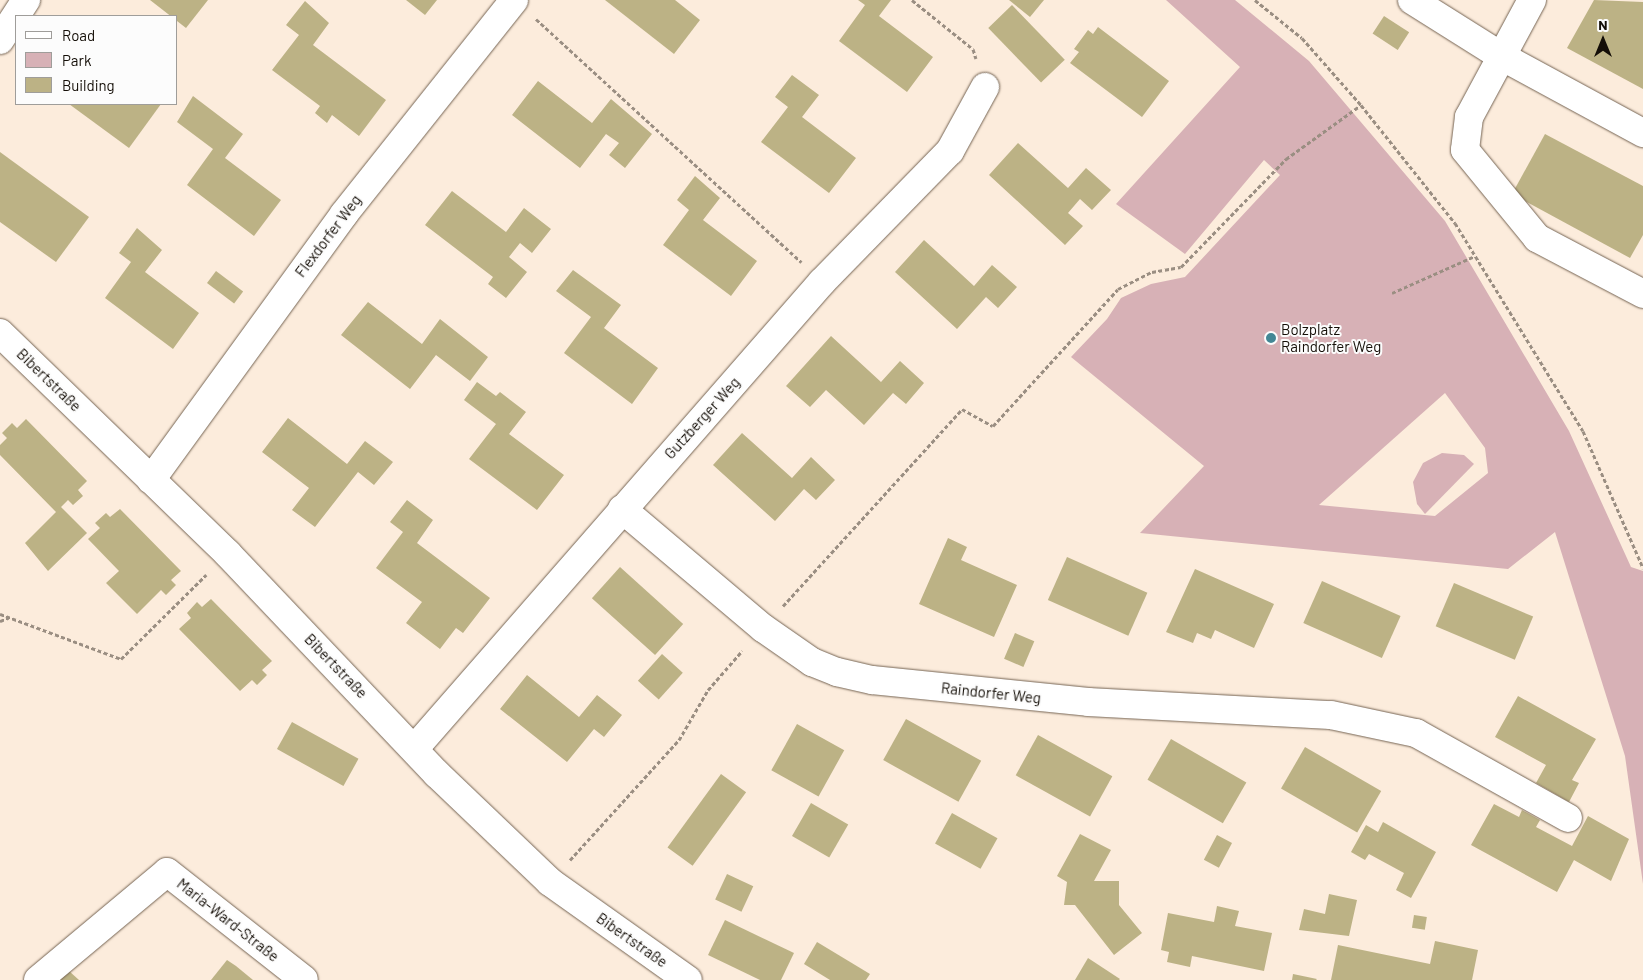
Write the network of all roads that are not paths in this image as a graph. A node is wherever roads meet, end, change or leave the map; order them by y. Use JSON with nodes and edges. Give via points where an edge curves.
{"nodes":[{"id":1,"x":26,"y":0,"type":"edge"},
{"id":2,"x":1412,"y":0,"type":"edge"},
{"id":3,"x":1532,"y":0,"type":"edge"},
{"id":4,"x":523,"y":8,"type":"edge"},
{"id":5,"x":16,"y":15,"type":"edge"},
{"id":6,"x":15,"y":17,"type":"edge"},
{"id":7,"x":0,"y":40,"type":"edge"},
{"id":8,"x":1501,"y":56,"type":"junction"},
{"id":9,"x":985,"y":88,"type":"road end"},
{"id":10,"x":1643,"y":133,"type":"edge"},
{"id":11,"x":1643,"y":294,"type":"edge"},
{"id":12,"x":0,"y":333,"type":"edge"},
{"id":13,"x":152,"y":480,"type":"junction"},
{"id":14,"x":622,"y":509,"type":"junction"},
{"id":15,"x":415,"y":748,"type":"junction"},
{"id":16,"x":1568,"y":818,"type":"dead end"},
{"id":17,"x":38,"y":980,"type":"edge"},
{"id":18,"x":304,"y":980,"type":"edge"},
{"id":19,"x":688,"y":980,"type":"edge"}],
"edges":[{"from":1,"to":5,"type":"street"},
{"from":2,"to":8,"type":"street"},
{"from":3,"to":8,"type":"street"},
{"from":4,"to":13,"type":"street","name":"Flexdorfer Weg","via":[[344,214]]},
{"from":6,"to":7,"type":"street"},
{"from":8,"to":10,"type":"street"},
{"from":8,"to":11,"type":"street","via":[[1469,116],[1465,150],[1537,238]]},
{"from":9,"to":14,"type":"street","name":"Gutzberger Weg","via":[[950,151],[822,282]]},
{"from":12,"to":13,"type":"street","name":"Bibertstraße"},
{"from":13,"to":15,"type":"street","name":"Bibertstraße"},
{"from":14,"to":15,"type":"street","name":"Gutzberger Weg"},
{"from":14,"to":16,"type":"street","name":"Raindorfer Weg","via":[[763,628],[812,662],[872,680],[1088,702],[1330,715],[1416,733]]},
{"from":15,"to":19,"type":"street","name":"Bibertstraße","via":[[550,882]]},
{"from":17,"to":18,"type":"street","name":"Maria-Ward-Straße","via":[[167,872]]}]}
